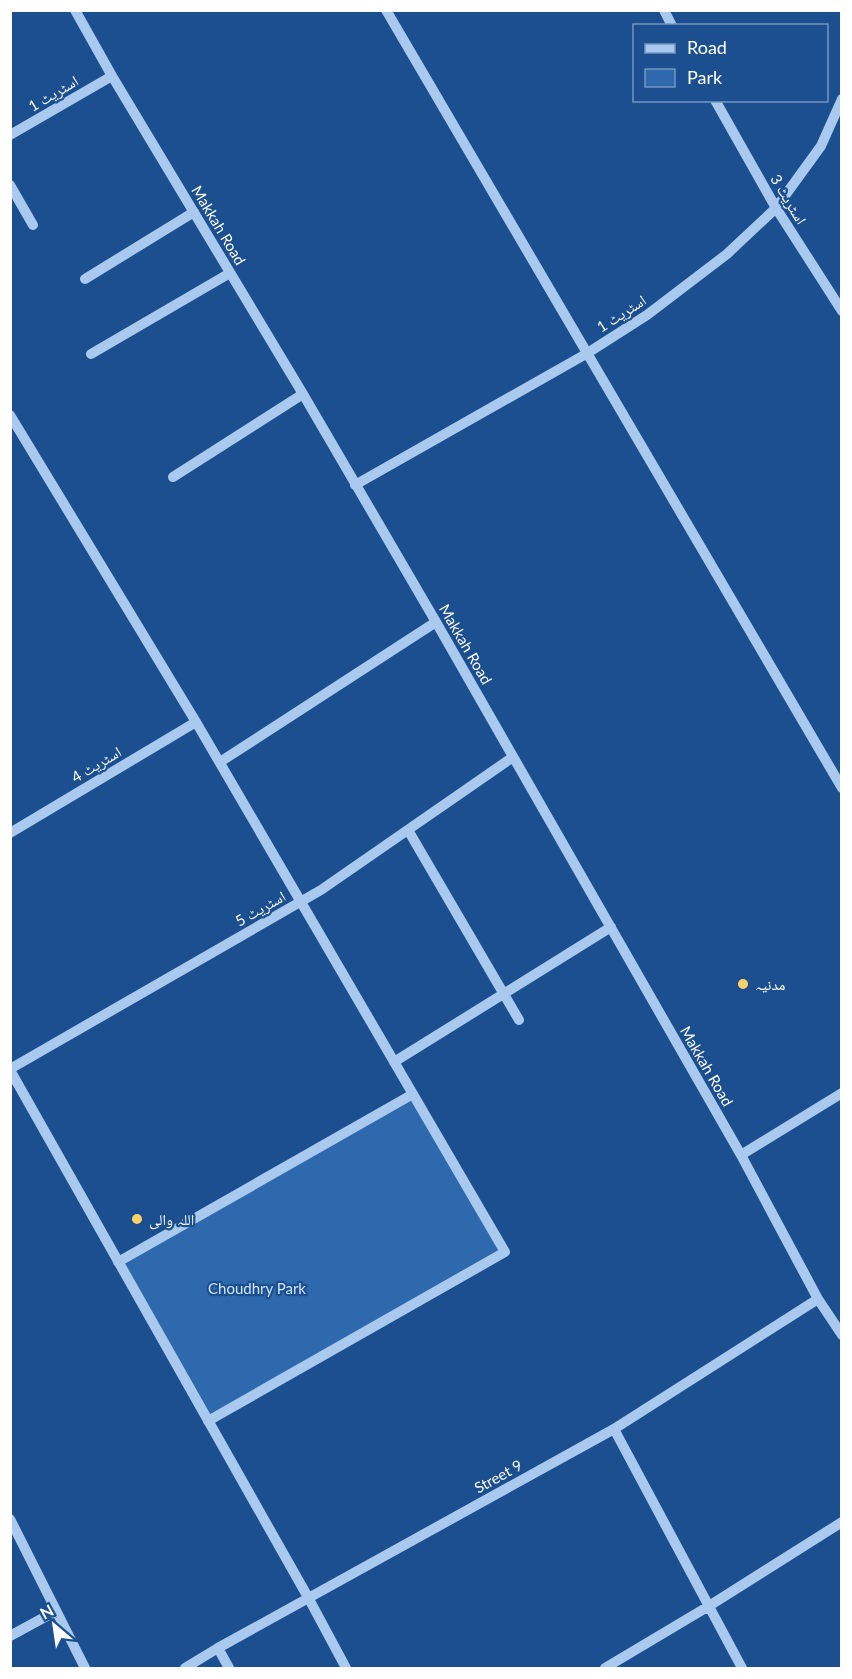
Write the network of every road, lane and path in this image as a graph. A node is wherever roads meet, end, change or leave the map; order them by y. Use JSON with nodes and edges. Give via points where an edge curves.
{"nodes":[{"id":1,"x":75,"y":10,"type":"edge"},
{"id":2,"x":386,"y":10,"type":"edge"},
{"id":3,"x":664,"y":10,"type":"edge"},
{"id":4,"x":671,"y":24,"type":"edge"},
{"id":5,"x":112,"y":76,"type":"junction"},
{"id":6,"x":842,"y":99,"type":"edge"},
{"id":7,"x":716,"y":102,"type":"edge"},
{"id":8,"x":10,"y":135,"type":"edge"},
{"id":9,"x":10,"y":185,"type":"edge"},
{"id":10,"x":776,"y":208,"type":"junction"},
{"id":11,"x":194,"y":212,"type":"junction"},
{"id":12,"x":33,"y":225,"type":"dead end"},
{"id":13,"x":230,"y":273,"type":"junction"},
{"id":14,"x":85,"y":279,"type":"dead end"},
{"id":15,"x":842,"y":311,"type":"edge"},
{"id":16,"x":91,"y":354,"type":"dead end"},
{"id":17,"x":586,"y":354,"type":"junction"},
{"id":18,"x":303,"y":394,"type":"junction"},
{"id":19,"x":10,"y":415,"type":"edge"},
{"id":20,"x":173,"y":477,"type":"dead end"},
{"id":21,"x":355,"y":485,"type":"junction"},
{"id":22,"x":436,"y":622,"type":"junction"},
{"id":23,"x":196,"y":722,"type":"junction"},
{"id":24,"x":513,"y":757,"type":"junction"},
{"id":25,"x":220,"y":762,"type":"junction"},
{"id":26,"x":842,"y":788,"type":"edge"},
{"id":27,"x":408,"y":830,"type":"junction"},
{"id":28,"x":11,"y":832,"type":"edge"},
{"id":29,"x":301,"y":902,"type":"junction"},
{"id":30,"x":611,"y":927,"type":"junction"},
{"id":31,"x":504,"y":994,"type":"junction"},
{"id":32,"x":519,"y":1020,"type":"dead end"},
{"id":33,"x":394,"y":1062,"type":"junction"},
{"id":34,"x":10,"y":1070,"type":"edge"},
{"id":35,"x":842,"y":1093,"type":"edge"},
{"id":36,"x":413,"y":1094,"type":"junction"},
{"id":37,"x":741,"y":1155,"type":"junction"},
{"id":38,"x":118,"y":1262,"type":"junction"},
{"id":39,"x":818,"y":1299,"type":"junction"},
{"id":40,"x":842,"y":1335,"type":"edge"},
{"id":41,"x":208,"y":1421,"type":"junction"},
{"id":42,"x":614,"y":1429,"type":"junction"},
{"id":43,"x":10,"y":1519,"type":"edge"},
{"id":44,"x":842,"y":1522,"type":"edge"},
{"id":45,"x":309,"y":1599,"type":"junction"},
{"id":46,"x":709,"y":1606,"type":"junction"},
{"id":47,"x":56,"y":1611,"type":"junction"},
{"id":48,"x":10,"y":1636,"type":"edge"},
{"id":49,"x":218,"y":1648,"type":"junction"},
{"id":50,"x":85,"y":1668,"type":"edge"},
{"id":51,"x":186,"y":1668,"type":"edge"},
{"id":52,"x":229,"y":1668,"type":"edge"},
{"id":53,"x":346,"y":1668,"type":"edge"},
{"id":54,"x":605,"y":1668,"type":"edge"},
{"id":55,"x":742,"y":1668,"type":"edge"}],
"edges":[{"from":1,"to":5,"type":"street","name":"Makkah Road"},
{"from":2,"to":17,"type":"street"},
{"from":3,"to":4,"type":"street"},
{"from":5,"to":8,"type":"street","name":"اسٹریٹ 1"},
{"from":5,"to":11,"type":"street","name":"Makkah Road"},
{"from":6,"to":10,"type":"street","name":"اسٹریٹ 1","via":[[820,146]]},
{"from":7,"to":10,"type":"street","name":"اسٹریٹ 3"},
{"from":9,"to":12,"type":"street"},
{"from":10,"to":15,"type":"street","name":"اسٹریٹ 3"},
{"from":10,"to":17,"type":"street","name":"اسٹریٹ 1","via":[[727,254],[647,315]]},
{"from":11,"to":13,"type":"street","name":"Makkah Road"},
{"from":11,"to":14,"type":"street"},
{"from":13,"to":16,"type":"street"},
{"from":13,"to":18,"type":"street","name":"Makkah Road"},
{"from":17,"to":21,"type":"street","name":"اسٹریٹ 1"},
{"from":17,"to":26,"type":"street"},
{"from":18,"to":20,"type":"street"},
{"from":18,"to":21,"type":"street","name":"Makkah Road"},
{"from":19,"to":23,"type":"street"},
{"from":21,"to":22,"type":"street","name":"Makkah Road"},
{"from":22,"to":24,"type":"street","name":"Makkah Road"},
{"from":22,"to":25,"type":"street"},
{"from":23,"to":25,"type":"street"},
{"from":23,"to":28,"type":"street","name":"اسٹریٹ 4"},
{"from":24,"to":27,"type":"street","name":"اسٹریٹ 5"},
{"from":24,"to":30,"type":"street","name":"Makkah Road"},
{"from":25,"to":29,"type":"street"},
{"from":27,"to":29,"type":"street","name":"اسٹریٹ 5"},
{"from":27,"to":31,"type":"street"},
{"from":29,"to":33,"type":"street"},
{"from":29,"to":34,"type":"street","name":"اسٹریٹ 5"},
{"from":30,"to":31,"type":"street"},
{"from":30,"to":37,"type":"street","name":"Makkah Road"},
{"from":31,"to":32,"type":"street"},
{"from":31,"to":33,"type":"street"},
{"from":33,"to":36,"type":"street"},
{"from":34,"to":38,"type":"street"},
{"from":35,"to":37,"type":"street"},
{"from":36,"to":38,"type":"street"},
{"from":36,"to":41,"type":"street","via":[[505,1252]]},
{"from":37,"to":39,"type":"street","name":"Makkah Road"},
{"from":38,"to":41,"type":"street"},
{"from":39,"to":40,"type":"street","name":"Makkah Road"},
{"from":39,"to":42,"type":"street","name":"Street 9"},
{"from":41,"to":45,"type":"street"},
{"from":42,"to":45,"type":"street","name":"Street 9"},
{"from":42,"to":46,"type":"street"},
{"from":43,"to":47,"type":"street"},
{"from":44,"to":46,"type":"street"},
{"from":45,"to":49,"type":"street","name":"Street 9"},
{"from":45,"to":53,"type":"street"},
{"from":46,"to":54,"type":"street"},
{"from":46,"to":55,"type":"street"},
{"from":47,"to":48,"type":"street"},
{"from":47,"to":50,"type":"street"},
{"from":49,"to":51,"type":"street","name":"Street 9"},
{"from":49,"to":52,"type":"street"}]}
